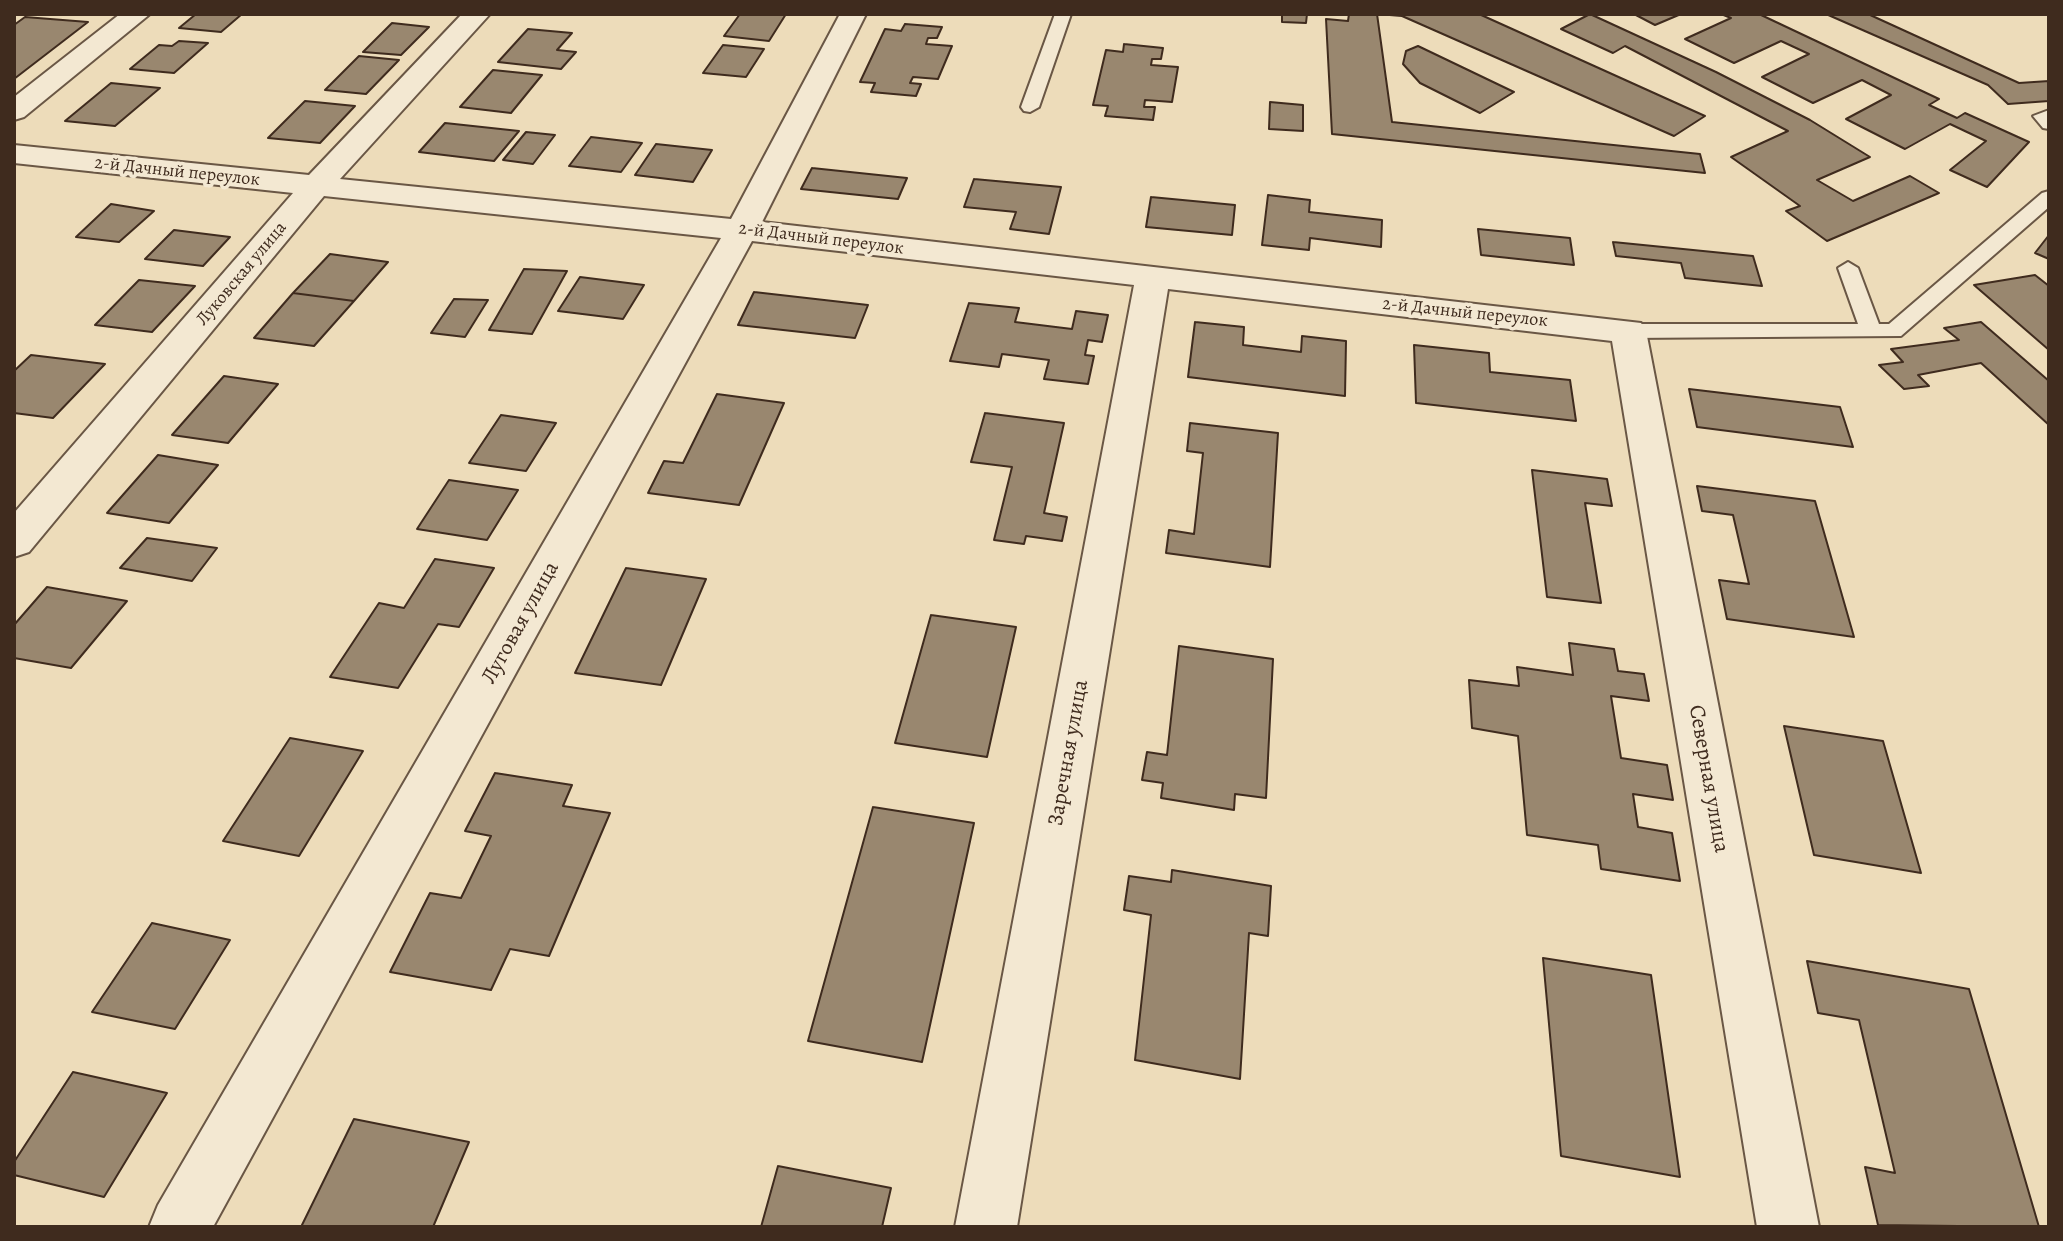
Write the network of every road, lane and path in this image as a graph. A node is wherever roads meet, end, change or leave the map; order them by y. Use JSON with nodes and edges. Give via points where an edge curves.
{"nodes":[{"id":1,"x":137,"y":14,"type":"edge"},
{"id":2,"x":477,"y":14,"type":"edge"},
{"id":3,"x":853,"y":14,"type":"edge"},
{"id":4,"x":1063,"y":14,"type":"edge"},
{"id":5,"x":1030,"y":107,"type":"dead end"},
{"id":6,"x":14,"y":111,"type":"edge"},
{"id":7,"x":2049,"y":115,"type":"edge"},
{"id":8,"x":2049,"y":124,"type":"edge"},
{"id":9,"x":14,"y":154,"type":"edge"},
{"id":10,"x":315,"y":187,"type":"junction"},
{"id":11,"x":2049,"y":197,"type":"edge"},
{"id":12,"x":742,"y":230,"type":"junction"},
{"id":13,"x":1848,"y":268,"type":"dead end"},
{"id":14,"x":1152,"y":279,"type":"junction"},
{"id":15,"x":1628,"y":331,"type":"junction"},
{"id":16,"x":1871,"y":331,"type":"junction"},
{"id":17,"x":14,"y":541,"type":"edge"},
{"id":18,"x":180,"y":1227,"type":"edge"},
{"id":19,"x":986,"y":1227,"type":"edge"},
{"id":20,"x":1788,"y":1227,"type":"edge"}],
"edges":[{"from":1,"to":6,"type":"street"},
{"from":2,"to":10,"type":"street","name":"Луковская улица"},
{"from":3,"to":12,"type":"street","name":"Луговая улица"},
{"from":4,"to":5,"type":"lane"},
{"from":7,"to":8,"type":"lane","via":[[2042,116]]},
{"from":9,"to":10,"type":"street","name":"2-й Дачный переулок"},
{"from":10,"to":12,"type":"street","name":"2-й Дачный переулок"},
{"from":10,"to":17,"type":"street","name":"Луковская улица"},
{"from":11,"to":16,"type":"lane","via":[[1894,331]]},
{"from":12,"to":14,"type":"street","name":"2-й Дачный переулок"},
{"from":12,"to":18,"type":"street","name":"Луговая улица"},
{"from":13,"to":16,"type":"lane"},
{"from":14,"to":15,"type":"street","name":"2-й Дачный переулок"},
{"from":14,"to":19,"type":"street","name":"Заречная улица"},
{"from":15,"to":16,"type":"lane"},
{"from":15,"to":20,"type":"street","name":"Северная улица"}]}
